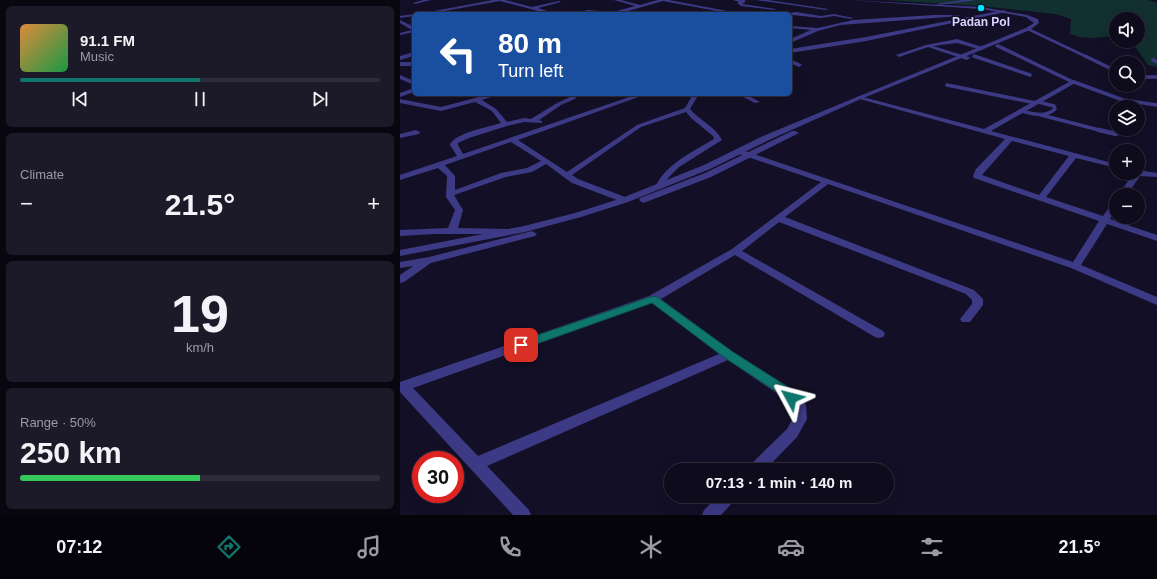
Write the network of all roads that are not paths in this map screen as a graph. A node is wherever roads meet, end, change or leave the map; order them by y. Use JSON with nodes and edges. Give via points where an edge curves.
{"nodes":[{"id":1,"x":429,"y":0,"type":"edge"},
{"id":2,"x":504,"y":0,"type":"edge"},
{"id":3,"x":616,"y":0,"type":"edge"},
{"id":4,"x":662,"y":0,"type":"edge"},
{"id":5,"x":735,"y":0,"type":"edge"},
{"id":6,"x":758,"y":0,"type":"edge"},
{"id":7,"x":849,"y":0,"type":"edge"},
{"id":8,"x":974,"y":0,"type":"edge"},
{"id":9,"x":745,"y":1,"type":"edge"},
{"id":10,"x":559,"y":2,"type":"dead end"},
{"id":11,"x":415,"y":3,"type":"dead end"},
{"id":12,"x":939,"y":4,"type":"junction"},
{"id":13,"x":641,"y":6,"type":"junction"},
{"id":14,"x":532,"y":9,"type":"junction"},
{"id":15,"x":826,"y":9,"type":"dead end"},
{"id":16,"x":1002,"y":11,"type":"junction"},
{"id":17,"x":434,"y":12,"type":"edge"},
{"id":18,"x":545,"y":12,"type":"edge"},
{"id":19,"x":582,"y":12,"type":"edge"},
{"id":20,"x":601,"y":12,"type":"edge"},
{"id":21,"x":618,"y":12,"type":"edge"},
{"id":22,"x":728,"y":12,"type":"edge"},
{"id":23,"x":788,"y":12,"type":"edge"},
{"id":24,"x":792,"y":14,"type":"edge"},
{"id":25,"x":412,"y":15,"type":"edge"},
{"id":26,"x":400,"y":17,"type":"edge"},
{"id":27,"x":974,"y":18,"type":"junction"},
{"id":28,"x":860,"y":20,"type":"junction"},
{"id":29,"x":400,"y":21,"type":"edge"},
{"id":30,"x":792,"y":27,"type":"edge"},
{"id":31,"x":412,"y":29,"type":"edge"},
{"id":32,"x":819,"y":29,"type":"junction"},
{"id":33,"x":1030,"y":30,"type":"junction"},
{"id":34,"x":412,"y":31,"type":"edge"},
{"id":35,"x":400,"y":34,"type":"edge"},
{"id":36,"x":792,"y":40,"type":"edge"},
{"id":37,"x":998,"y":46,"type":"junction"},
{"id":38,"x":929,"y":47,"type":"junction"},
{"id":39,"x":982,"y":48,"type":"junction"},
{"id":40,"x":792,"y":51,"type":"edge"},
{"id":41,"x":400,"y":55,"type":"edge"},
{"id":42,"x":412,"y":55,"type":"edge"},
{"id":43,"x":898,"y":55,"type":"dead end"},
{"id":44,"x":967,"y":57,"type":"junction"},
{"id":45,"x":400,"y":58,"type":"edge"},
{"id":46,"x":1153,"y":60,"type":"dead end"},
{"id":47,"x":792,"y":62,"type":"edge"},
{"id":48,"x":1157,"y":62,"type":"edge"},
{"id":49,"x":400,"y":64,"type":"edge"},
{"id":50,"x":412,"y":64,"type":"edge"},
{"id":51,"x":799,"y":65,"type":"dead end"},
{"id":52,"x":1109,"y":68,"type":"edge"},
{"id":53,"x":1030,"y":75,"type":"dead end"},
{"id":54,"x":1145,"y":77,"type":"edge"},
{"id":55,"x":1157,"y":77,"type":"edge"},
{"id":56,"x":400,"y":78,"type":"edge"},
{"id":57,"x":412,"y":81,"type":"edge"},
{"id":58,"x":1074,"y":82,"type":"junction"},
{"id":59,"x":947,"y":85,"type":"dead end"},
{"id":60,"x":412,"y":91,"type":"edge"},
{"id":61,"x":400,"y":95,"type":"edge"},
{"id":62,"x":490,"y":96,"type":"edge"},
{"id":63,"x":574,"y":96,"type":"edge"},
{"id":64,"x":638,"y":96,"type":"edge"},
{"id":65,"x":695,"y":96,"type":"edge"},
{"id":66,"x":744,"y":96,"type":"edge"},
{"id":67,"x":863,"y":99,"type":"junction"},
{"id":68,"x":476,"y":100,"type":"junction"},
{"id":69,"x":400,"y":101,"type":"edge"},
{"id":70,"x":757,"y":102,"type":"dead end"},
{"id":71,"x":1037,"y":102,"type":"junction"},
{"id":72,"x":1157,"y":105,"type":"edge"},
{"id":73,"x":687,"y":109,"type":"junction"},
{"id":74,"x":1021,"y":111,"type":"junction"},
{"id":75,"x":1041,"y":115,"type":"junction"},
{"id":76,"x":817,"y":119,"type":"junction"},
{"id":77,"x":534,"y":120,"type":"junction"},
{"id":78,"x":505,"y":124,"type":"junction"},
{"id":79,"x":551,"y":126,"type":"junction"},
{"id":80,"x":985,"y":131,"type":"junction"},
{"id":81,"x":416,"y":132,"type":"dead end"},
{"id":82,"x":1109,"y":132,"type":"edge"},
{"id":83,"x":400,"y":136,"type":"edge"},
{"id":84,"x":1010,"y":138,"type":"junction"},
{"id":85,"x":511,"y":139,"type":"junction"},
{"id":86,"x":739,"y":151,"type":"junction"},
{"id":87,"x":749,"y":154,"type":"junction"},
{"id":88,"x":1074,"y":155,"type":"junction"},
{"id":89,"x":461,"y":156,"type":"junction"},
{"id":90,"x":546,"y":161,"type":"junction"},
{"id":91,"x":440,"y":164,"type":"junction"},
{"id":92,"x":1109,"y":164,"type":"edge"},
{"id":93,"x":1145,"y":173,"type":"edge"},
{"id":94,"x":567,"y":175,"type":"junction"},
{"id":95,"x":1157,"y":175,"type":"edge"},
{"id":96,"x":400,"y":178,"type":"edge"},
{"id":97,"x":827,"y":181,"type":"junction"},
{"id":98,"x":660,"y":187,"type":"junction"},
{"id":99,"x":450,"y":194,"type":"junction"},
{"id":100,"x":1041,"y":198,"type":"junction"},
{"id":101,"x":625,"y":200,"type":"junction"},
{"id":102,"x":1109,"y":214,"type":"edge"},
{"id":103,"x":778,"y":218,"type":"junction"},
{"id":104,"x":1105,"y":219,"type":"junction"},
{"id":105,"x":452,"y":231,"type":"junction"},
{"id":106,"x":506,"y":232,"type":"junction"},
{"id":107,"x":400,"y":233,"type":"edge"},
{"id":108,"x":1157,"y":238,"type":"edge"},
{"id":109,"x":441,"y":245,"type":"junction"},
{"id":110,"x":418,"y":249,"type":"junction"},
{"id":111,"x":735,"y":251,"type":"junction"},
{"id":112,"x":400,"y":253,"type":"edge"},
{"id":113,"x":429,"y":260,"type":"junction"},
{"id":114,"x":400,"y":265,"type":"edge"},
{"id":115,"x":1075,"y":266,"type":"junction"},
{"id":116,"x":400,"y":280,"type":"edge"},
{"id":117,"x":653,"y":299,"type":"junction"},
{"id":118,"x":1157,"y":301,"type":"edge"},
{"id":119,"x":966,"y":319,"type":"dead end"},
{"id":120,"x":879,"y":334,"type":"dead end"},
{"id":121,"x":729,"y":355,"type":"junction"},
{"id":122,"x":401,"y":386,"type":"edge"},
{"id":123,"x":762,"y":463,"type":"edge"},
{"id":124,"x":476,"y":464,"type":"junction"},
{"id":125,"x":722,"y":503,"type":"edge"},
{"id":126,"x":523,"y":515,"type":"edge"},
{"id":127,"x":710,"y":515,"type":"edge"}],
"edges":[{"from":1,"to":11,"type":"street"},
{"from":2,"to":14,"type":"street"},
{"from":2,"to":17,"type":"street"},
{"from":3,"to":13,"type":"street"},
{"from":4,"to":13,"type":"street"},
{"from":4,"to":22,"type":"street"},
{"from":5,"to":9,"type":"street"},
{"from":6,"to":15,"type":"street"},
{"from":7,"to":12,"type":"street"},
{"from":8,"to":12,"type":"street"},
{"from":9,"to":23,"type":"street","via":[[740,4]]},
{"from":10,"to":14,"type":"street"},
{"from":12,"to":16,"type":"street"},
{"from":13,"to":21,"type":"street"},
{"from":14,"to":18,"type":"street"},
{"from":16,"to":27,"type":"street"},
{"from":16,"to":33,"type":"street","via":[[1043,19],[1043,24]]},
{"from":19,"to":20,"type":"street"},
{"from":24,"to":28,"type":"street","via":[[822,17],[834,15]]},
{"from":25,"to":26,"type":"street"},
{"from":27,"to":28,"type":"street","via":[[928,16]]},
{"from":27,"to":40,"type":"street"},
{"from":28,"to":32,"type":"street","via":[[837,23]]},
{"from":29,"to":31,"type":"street"},
{"from":30,"to":32,"type":"street"},
{"from":32,"to":36,"type":"street"},
{"from":33,"to":37,"type":"street"},
{"from":33,"to":39,"type":"street"},
{"from":33,"to":52,"type":"lane"},
{"from":34,"to":35,"type":"street"},
{"from":37,"to":44,"type":"street"},
{"from":37,"to":58,"type":"street"},
{"from":38,"to":39,"type":"street","via":[[956,41]]},
{"from":38,"to":43,"type":"street","via":[[917,48]]},
{"from":38,"to":44,"type":"street"},
{"from":39,"to":44,"type":"street"},
{"from":41,"to":42,"type":"street"},
{"from":42,"to":45,"type":"street"},
{"from":44,"to":53,"type":"lane"},
{"from":44,"to":67,"type":"street"},
{"from":46,"to":48,"type":"lane"},
{"from":47,"to":51,"type":"street"},
{"from":49,"to":50,"type":"street"},
{"from":54,"to":55,"type":"lane"},
{"from":56,"to":57,"type":"street"},
{"from":58,"to":71,"type":"street"},
{"from":58,"to":72,"type":"lane","via":[[1123,100]]},
{"from":59,"to":71,"type":"lane"},
{"from":60,"to":61,"type":"street"},
{"from":62,"to":68,"type":"street"},
{"from":63,"to":77,"type":"street"},
{"from":64,"to":79,"type":"street"},
{"from":65,"to":73,"type":"street"},
{"from":66,"to":70,"type":"street"},
{"from":67,"to":76,"type":"street"},
{"from":67,"to":80,"type":"street"},
{"from":68,"to":69,"type":"street","via":[[441,109]]},
{"from":68,"to":78,"type":"street","via":[[494,110]]},
{"from":71,"to":74,"type":"street"},
{"from":71,"to":75,"type":"lane","via":[[1054,106],[1056,109]]},
{"from":73,"to":94,"type":"street","via":[[639,126]]},
{"from":73,"to":98,"type":"street","via":[[716,135],[718,140],[676,165],[664,176]]},
{"from":74,"to":75,"type":"lane"},
{"from":74,"to":80,"type":"street"},
{"from":75,"to":82,"type":"lane"},
{"from":76,"to":86,"type":"street"},
{"from":76,"to":87,"type":"street"},
{"from":77,"to":78,"type":"street"},
{"from":77,"to":79,"type":"street"},
{"from":78,"to":89,"type":"street","via":[[455,142],[454,145]]},
{"from":79,"to":85,"type":"street"},
{"from":80,"to":84,"type":"street"},
{"from":81,"to":83,"type":"street"},
{"from":84,"to":88,"type":"street"},
{"from":84,"to":100,"type":"street","via":[[977,176]]},
{"from":85,"to":89,"type":"street"},
{"from":85,"to":90,"type":"street"},
{"from":86,"to":87,"type":"street"},
{"from":86,"to":98,"type":"street"},
{"from":87,"to":97,"type":"street"},
{"from":87,"to":113,"type":"street","via":[[680,187],[598,216]]},
{"from":88,"to":92,"type":"street"},
{"from":88,"to":100,"type":"street"},
{"from":89,"to":91,"type":"street"},
{"from":90,"to":94,"type":"street"},
{"from":90,"to":99,"type":"street","via":[[529,170],[504,175]]},
{"from":91,"to":96,"type":"street"},
{"from":91,"to":99,"type":"street","via":[[451,176]]},
{"from":93,"to":95,"type":"street"},
{"from":94,"to":101,"type":"street","via":[[575,181]]},
{"from":97,"to":103,"type":"street"},
{"from":97,"to":115,"type":"street"},
{"from":98,"to":101,"type":"street"},
{"from":99,"to":105,"type":"street","via":[[459,210]]},
{"from":100,"to":104,"type":"street"},
{"from":101,"to":106,"type":"street","via":[[578,215]]},
{"from":102,"to":104,"type":"street"},
{"from":103,"to":111,"type":"street"},
{"from":103,"to":119,"type":"street","via":[[970,292],[978,299],[977,305]]},
{"from":104,"to":108,"type":"street"},
{"from":104,"to":115,"type":"street"},
{"from":105,"to":106,"type":"street"},
{"from":105,"to":107,"type":"street"},
{"from":106,"to":109,"type":"street"},
{"from":109,"to":110,"type":"street"},
{"from":109,"to":113,"type":"street"},
{"from":110,"to":112,"type":"street"},
{"from":110,"to":114,"type":"street"},
{"from":111,"to":117,"type":"street"},
{"from":111,"to":120,"type":"street"},
{"from":113,"to":114,"type":"street"},
{"from":113,"to":116,"type":"street"},
{"from":115,"to":118,"type":"street"},
{"from":117,"to":121,"type":"street"},
{"from":117,"to":122,"type":"street"},
{"from":121,"to":123,"type":"street","via":[[784,390],[799,405],[800,419],[792,432]]},
{"from":121,"to":124,"type":"street"},
{"from":122,"to":124,"type":"street"},
{"from":124,"to":126,"type":"street"},
{"from":125,"to":127,"type":"street"}]}
